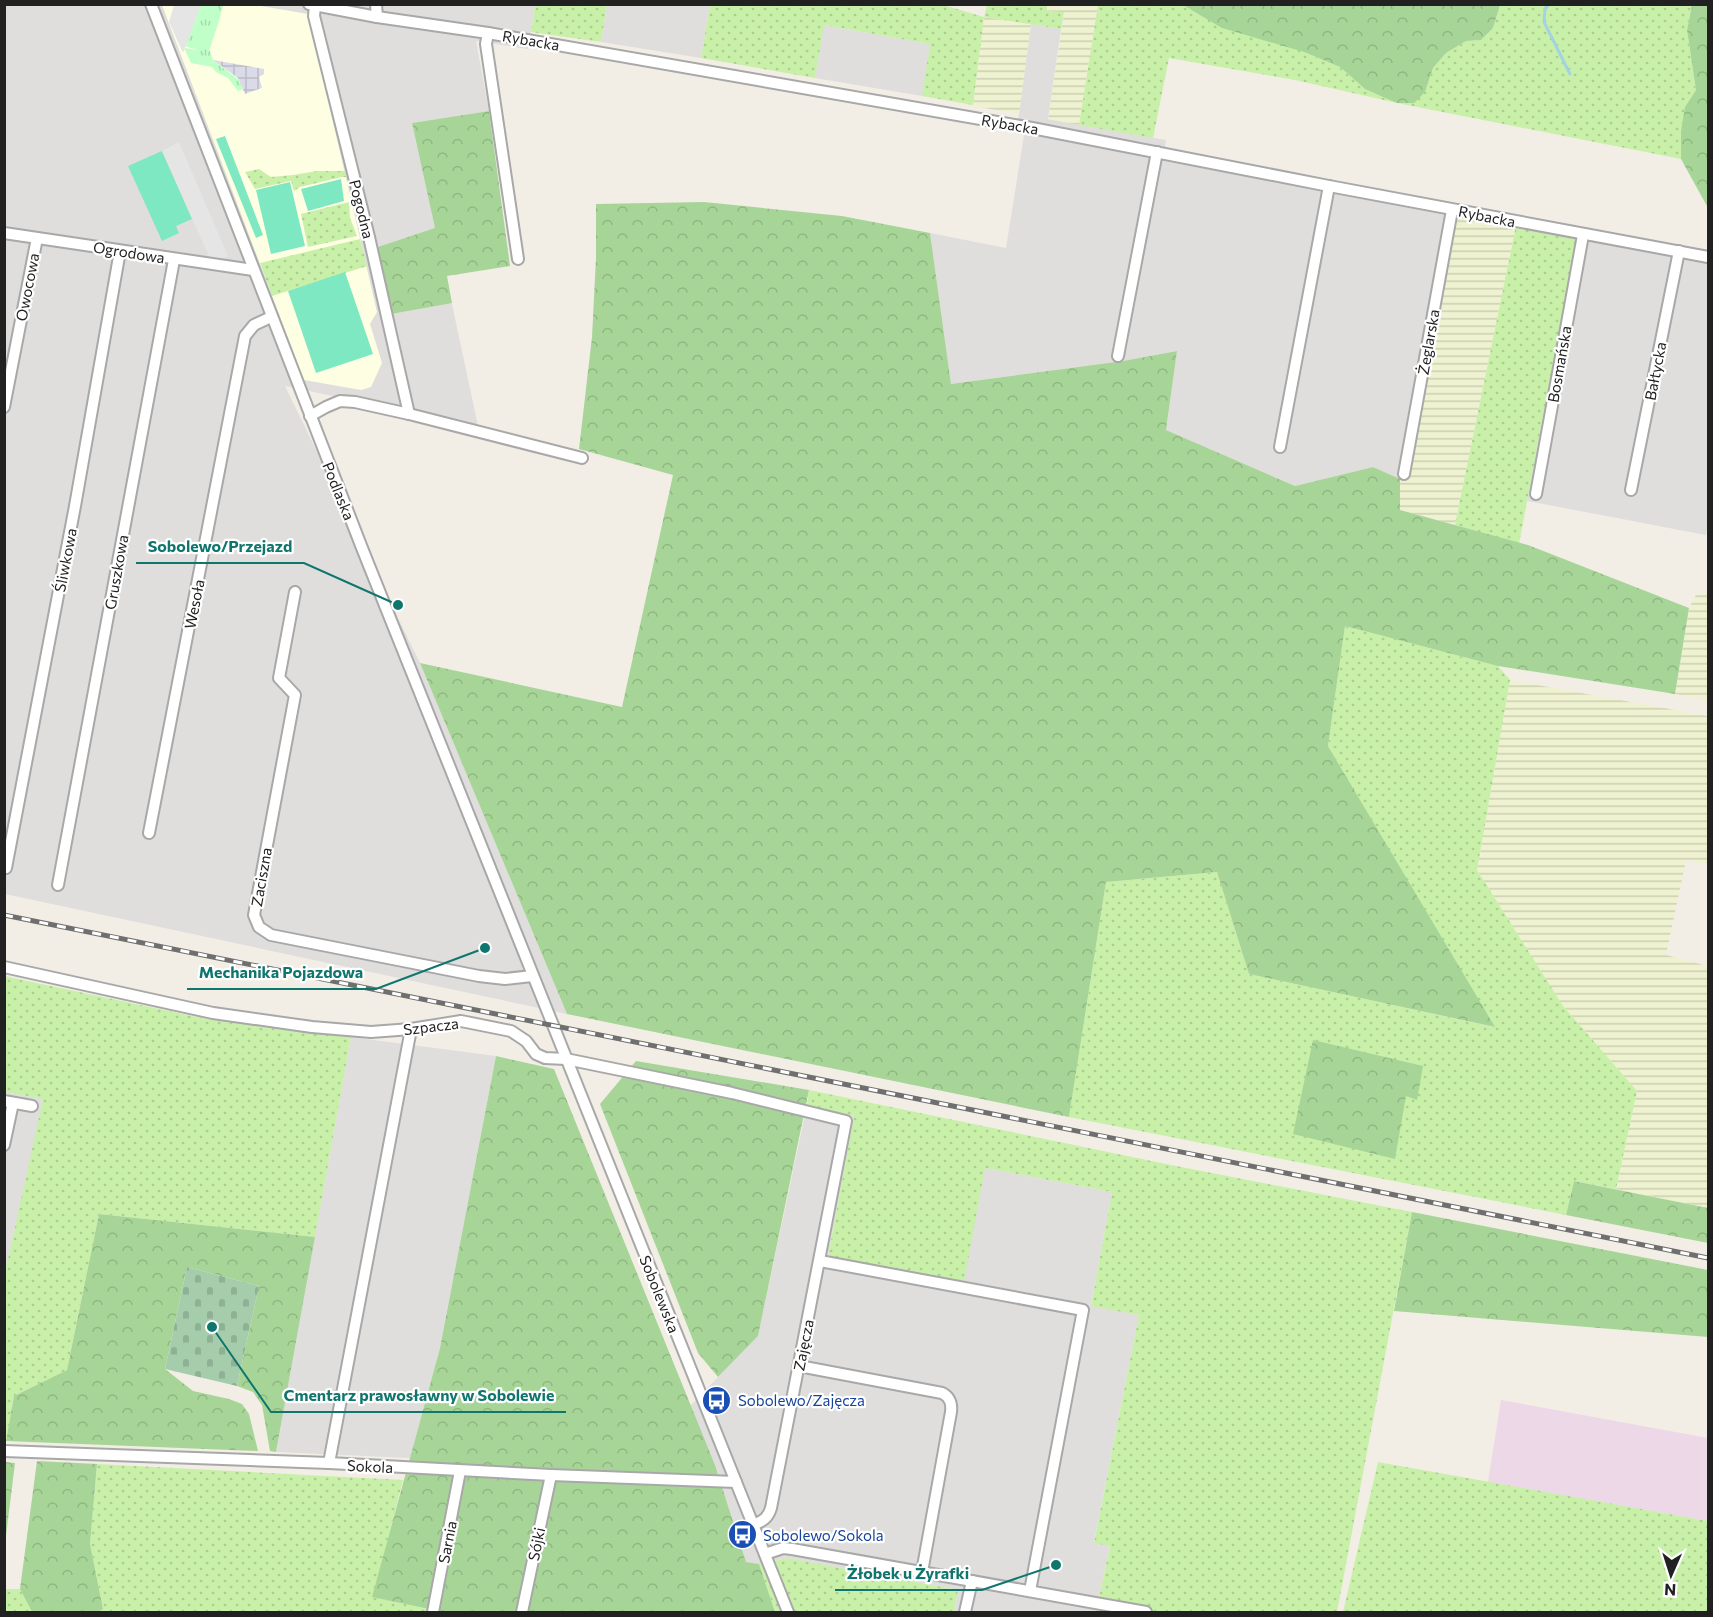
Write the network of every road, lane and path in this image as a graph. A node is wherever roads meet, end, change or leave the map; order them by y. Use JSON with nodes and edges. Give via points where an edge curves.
{"nodes":[{"id":1,"x":151,"y":4,"type":"edge"},
{"id":2,"x":376,"y":4,"type":"edge"},
{"id":3,"x":312,"y":5,"type":"edge"},
{"id":4,"x":377,"y":17,"type":"junction"},
{"id":5,"x":488,"y":33,"type":"junction"},
{"id":6,"x":1157,"y":152,"type":"junction"},
{"id":7,"x":1329,"y":186,"type":"junction"},
{"id":8,"x":1452,"y":210,"type":"junction"},
{"id":9,"x":4,"y":233,"type":"edge"},
{"id":10,"x":1582,"y":235,"type":"junction"},
{"id":11,"x":37,"y":238,"type":"junction"},
{"id":12,"x":120,"y":251,"type":"junction"},
{"id":13,"x":1678,"y":251,"type":"junction"},
{"id":14,"x":1708,"y":257,"type":"edge"},
{"id":15,"x":518,"y":259,"type":"dead end"},
{"id":16,"x":174,"y":260,"type":"junction"},
{"id":17,"x":253,"y":270,"type":"junction"},
{"id":18,"x":271,"y":317,"type":"junction"},
{"id":19,"x":1118,"y":356,"type":"dead end"},
{"id":20,"x":4,"y":407,"type":"edge"},
{"id":21,"x":409,"y":414,"type":"junction"},
{"id":22,"x":310,"y":416,"type":"junction"},
{"id":23,"x":1280,"y":447,"type":"dead end"},
{"id":24,"x":582,"y":458,"type":"dead end"},
{"id":25,"x":1404,"y":474,"type":"dead end"},
{"id":26,"x":1631,"y":490,"type":"dead end"},
{"id":27,"x":1536,"y":494,"type":"dead end"},
{"id":28,"x":295,"y":592,"type":"dead end"},
{"id":29,"x":149,"y":833,"type":"dead end"},
{"id":30,"x":6,"y":868,"type":"edge"},
{"id":31,"x":58,"y":885,"type":"dead end"},
{"id":32,"x":4,"y":967,"type":"edge"},
{"id":33,"x":532,"y":976,"type":"junction"},
{"id":34,"x":411,"y":1029,"type":"junction"},
{"id":35,"x":566,"y":1059,"type":"junction"},
{"id":36,"x":9,"y":1102,"type":"edge"},
{"id":37,"x":32,"y":1106,"type":"dead end"},
{"id":38,"x":846,"y":1121,"type":"joint"},
{"id":39,"x":4,"y":1145,"type":"edge"},
{"id":40,"x":820,"y":1261,"type":"junction"},
{"id":41,"x":799,"y":1366,"type":"junction"},
{"id":42,"x":4,"y":1451,"type":"edge"},
{"id":43,"x":329,"y":1463,"type":"junction"},
{"id":44,"x":460,"y":1471,"type":"junction"},
{"id":45,"x":551,"y":1475,"type":"junction"},
{"id":46,"x":736,"y":1482,"type":"junction"},
{"id":47,"x":753,"y":1525,"type":"junction"},
{"id":48,"x":765,"y":1554,"type":"junction"},
{"id":49,"x":922,"y":1572,"type":"junction"},
{"id":50,"x":972,"y":1581,"type":"junction"},
{"id":51,"x":1030,"y":1591,"type":"junction"},
{"id":52,"x":433,"y":1612,"type":"edge"},
{"id":53,"x":522,"y":1612,"type":"edge"},
{"id":54,"x":788,"y":1612,"type":"edge"},
{"id":55,"x":965,"y":1612,"type":"edge"},
{"id":56,"x":1146,"y":1612,"type":"edge"}],
"edges":[{"from":1,"to":17,"type":"street","name":"Podlaska"},
{"from":2,"to":4,"type":"street"},
{"from":3,"to":4,"type":"street","name":"Rybacka"},
{"from":3,"to":21,"type":"street","name":"Pogodna"},
{"from":4,"to":5,"type":"street","name":"Rybacka"},
{"from":5,"to":6,"type":"street","name":"Rybacka"},
{"from":5,"to":15,"type":"street","via":[[486,45]]},
{"from":6,"to":7,"type":"street","name":"Rybacka"},
{"from":6,"to":19,"type":"street"},
{"from":7,"to":8,"type":"street","name":"Rybacka"},
{"from":7,"to":23,"type":"street"},
{"from":8,"to":10,"type":"street","name":"Rybacka"},
{"from":8,"to":25,"type":"street","name":"Żeglarska"},
{"from":9,"to":11,"type":"street","name":"Ogrodowa"},
{"from":10,"to":13,"type":"street","name":"Rybacka"},
{"from":10,"to":27,"type":"street","name":"Bosmańska"},
{"from":11,"to":12,"type":"street","name":"Ogrodowa"},
{"from":11,"to":20,"type":"street","name":"Owocowa"},
{"from":12,"to":16,"type":"street","name":"Ogrodowa"},
{"from":12,"to":30,"type":"street","name":"Śliwkowa"},
{"from":13,"to":14,"type":"street","name":"Rybacka"},
{"from":13,"to":26,"type":"street","name":"Bałtycka"},
{"from":16,"to":17,"type":"street","name":"Ogrodowa"},
{"from":16,"to":31,"type":"street","name":"Gruszkowa"},
{"from":17,"to":18,"type":"street","name":"Podlaska"},
{"from":18,"to":22,"type":"street","name":"Podlaska"},
{"from":18,"to":29,"type":"street","name":"Wesoła","via":[[254,325],[245,336]]},
{"from":21,"to":22,"type":"street","via":[[340,402]]},
{"from":21,"to":24,"type":"street"},
{"from":22,"to":33,"type":"street","name":"Podlaska"},
{"from":28,"to":33,"type":"street","name":"Zaciszna","via":[[279,678],[295,695],[254,915],[259,927],[272,935],[483,977]]},
{"from":32,"to":34,"type":"street","name":"Szpacza","via":[[213,1013],[371,1032]]},
{"from":33,"to":35,"type":"street","name":"Sobolewska"},
{"from":34,"to":35,"type":"street","name":"Szpacza","via":[[461,1020],[511,1031],[536,1054]]},
{"from":34,"to":43,"type":"street"},
{"from":35,"to":38,"type":"street","name":"Szpacza"},
{"from":35,"to":46,"type":"street","name":"Sobolewska"},
{"from":36,"to":37,"type":"street"},
{"from":36,"to":39,"type":"street"},
{"from":38,"to":40,"type":"street","name":"Zajęcza"},
{"from":40,"to":41,"type":"street","name":"Zajęcza"},
{"from":40,"to":51,"type":"street","via":[[1083,1310]]},
{"from":41,"to":47,"type":"street","name":"Zajęcza","via":[[769,1515]]},
{"from":41,"to":49,"type":"street","via":[[942,1393],[949,1398],[952,1407]]},
{"from":42,"to":43,"type":"street","name":"Sokola"},
{"from":43,"to":44,"type":"street","name":"Sokola"},
{"from":44,"to":45,"type":"street","name":"Sokola"},
{"from":44,"to":52,"type":"street","name":"Sarnia"},
{"from":45,"to":46,"type":"street","name":"Sokola"},
{"from":45,"to":53,"type":"street","name":"Sójki"},
{"from":46,"to":47,"type":"street","name":"Sobolewska"},
{"from":47,"to":48,"type":"street","name":"Sobolewska"},
{"from":48,"to":49,"type":"street","via":[[792,1549]]},
{"from":48,"to":54,"type":"street","name":"Sobolewska"},
{"from":49,"to":50,"type":"street"},
{"from":50,"to":51,"type":"street"},
{"from":50,"to":55,"type":"street"},
{"from":51,"to":56,"type":"street"}]}
